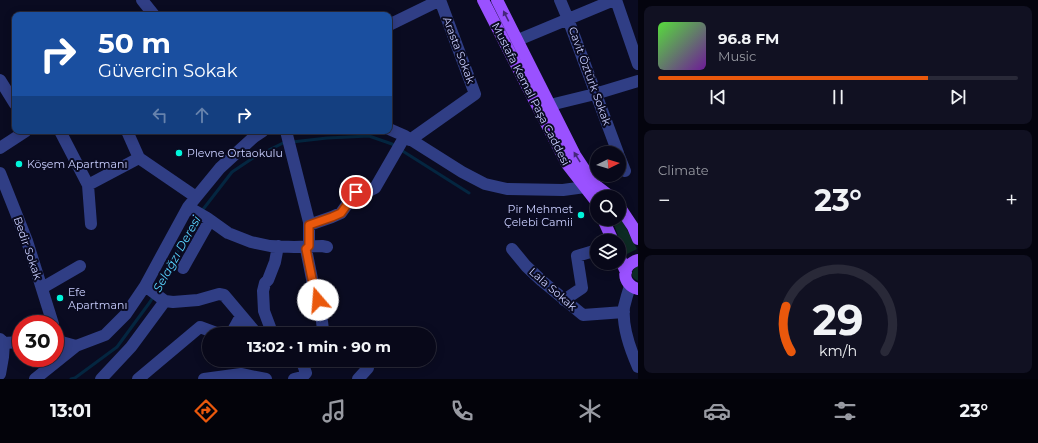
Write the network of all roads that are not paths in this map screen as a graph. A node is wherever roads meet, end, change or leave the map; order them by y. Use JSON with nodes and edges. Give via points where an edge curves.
{"nodes":[{"id":1,"x":141,"y":0,"type":"edge"},
{"id":2,"x":440,"y":0,"type":"edge"},
{"id":3,"x":483,"y":0,"type":"edge"},
{"id":4,"x":497,"y":0,"type":"edge"},
{"id":5,"x":560,"y":0,"type":"edge"},
{"id":6,"x":615,"y":0,"type":"edge"},
{"id":7,"x":143,"y":12,"type":"edge"},
{"id":8,"x":151,"y":12,"type":"edge"},
{"id":9,"x":568,"y":19,"type":"junction"},
{"id":10,"x":392,"y":24,"type":"edge"},
{"id":11,"x":518,"y":40,"type":"junction"},
{"id":12,"x":638,"y":64,"type":"edge"},
{"id":13,"x":0,"y":80,"type":"edge"},
{"id":14,"x":638,"y":81,"type":"edge"},
{"id":15,"x":595,"y":94,"type":"junction"},
{"id":16,"x":12,"y":99,"type":"edge"},
{"id":17,"x":550,"y":105,"type":"junction"},
{"id":18,"x":392,"y":132,"type":"edge"},
{"id":19,"x":21,"y":134,"type":"edge"},
{"id":20,"x":62,"y":134,"type":"edge"},
{"id":21,"x":128,"y":134,"type":"edge"},
{"id":22,"x":259,"y":134,"type":"edge"},
{"id":23,"x":288,"y":139,"type":"edge"},
{"id":24,"x":403,"y":143,"type":"junction"},
{"id":25,"x":615,"y":146,"type":"edge"},
{"id":26,"x":0,"y":148,"type":"edge"},
{"id":27,"x":138,"y":158,"type":"junction"},
{"id":28,"x":0,"y":173,"type":"edge"},
{"id":29,"x":88,"y":185,"type":"junction"},
{"id":30,"x":585,"y":187,"type":"junction"},
{"id":31,"x":602,"y":190,"type":"edge"},
{"id":32,"x":590,"y":194,"type":"edge"},
{"id":33,"x":196,"y":197,"type":"junction"},
{"id":34,"x":190,"y":209,"type":"junction"},
{"id":35,"x":626,"y":216,"type":"edge"},
{"id":36,"x":209,"y":219,"type":"junction"},
{"id":37,"x":91,"y":224,"type":"dead end"},
{"id":38,"x":309,"y":225,"type":"junction"},
{"id":39,"x":638,"y":239,"type":"edge"},
{"id":40,"x":278,"y":246,"type":"junction"},
{"id":41,"x":309,"y":246,"type":"junction"},
{"id":42,"x":327,"y":247,"type":"dead end"},
{"id":43,"x":512,"y":249,"type":"dead end"},
{"id":44,"x":590,"y":252,"type":"edge"},
{"id":45,"x":638,"y":260,"type":"edge"},
{"id":46,"x":80,"y":266,"type":"dead end"},
{"id":47,"x":183,"y":268,"type":"dead end"},
{"id":48,"x":626,"y":272,"type":"joint"},
{"id":49,"x":146,"y":287,"type":"junction"},
{"id":50,"x":42,"y":288,"type":"junction"},
{"id":51,"x":635,"y":289,"type":"edge"},
{"id":52,"x":163,"y":299,"type":"junction"},
{"id":53,"x":564,"y":300,"type":"junction"},
{"id":54,"x":624,"y":312,"type":"junction"},
{"id":55,"x":50,"y":315,"type":"edge"},
{"id":56,"x":241,"y":316,"type":"junction"},
{"id":57,"x":235,"y":327,"type":"edge"},
{"id":58,"x":251,"y":327,"type":"edge"},
{"id":59,"x":270,"y":327,"type":"edge"},
{"id":60,"x":322,"y":327,"type":"edge"},
{"id":61,"x":202,"y":328,"type":"edge"},
{"id":62,"x":2,"y":341,"type":"edge"},
{"id":63,"x":64,"y":341,"type":"edge"},
{"id":64,"x":12,"y":342,"type":"edge"},
{"id":65,"x":76,"y":346,"type":"junction"},
{"id":66,"x":638,"y":367,"type":"edge"},
{"id":67,"x":368,"y":368,"type":"dead end"},
{"id":68,"x":0,"y":374,"type":"edge"},
{"id":69,"x":306,"y":376,"type":"edge"},
{"id":70,"x":35,"y":379,"type":"edge"},
{"id":71,"x":101,"y":379,"type":"edge"},
{"id":72,"x":138,"y":379,"type":"edge"},
{"id":73,"x":204,"y":379,"type":"edge"},
{"id":74,"x":266,"y":379,"type":"edge"},
{"id":75,"x":294,"y":379,"type":"edge"},
{"id":76,"x":358,"y":379,"type":"edge"}],
"edges":[{"from":1,"to":7,"type":"street"},
{"from":1,"to":8,"type":"street"},
{"from":2,"to":10,"type":"street"},
{"from":2,"to":24,"type":"street","name":"Arasta Sokak","via":[[475,94]]},
{"from":3,"to":30,"type":"main road","name":"Mustafa Kemal Paşa Caddesi","via":[[567,164]]},
{"from":11,"to":4,"type":"main road","name":"Mustafa Kemal Paşa Caddesi","one_way":true},
{"from":5,"to":9,"type":"street","name":"Cavit Öztürk Sokak"},
{"from":6,"to":9,"type":"street"},
{"from":6,"to":12,"type":"street"},
{"from":9,"to":11,"type":"street"},
{"from":9,"to":15,"type":"street","name":"Cavit Öztürk Sokak"},
{"from":11,"to":17,"type":"main road","name":"Mustafa Kemal Paşa Caddesi"},
{"from":13,"to":16,"type":"street"},
{"from":14,"to":15,"type":"street"},
{"from":15,"to":17,"type":"street"},
{"from":15,"to":25,"type":"street","name":"Cavit Öztürk Sokak"},
{"from":31,"to":17,"type":"main road","name":"Mustafa Kemal Paşa Caddesi","one_way":true,"via":[[594,184],[575,155]]},
{"from":18,"to":24,"type":"street"},
{"from":19,"to":26,"type":"street"},
{"from":20,"to":29,"type":"street"},
{"from":21,"to":27,"type":"street"},
{"from":22,"to":33,"type":"street","via":[[220,168]]},
{"from":23,"to":38,"type":"street"},
{"from":24,"to":30,"type":"street","via":[[485,184],[507,190],[564,190]]},
{"from":24,"to":38,"type":"street","via":[[374,188],[363,194],[356,192],[341,213]]},
{"from":27,"to":29,"type":"street"},
{"from":27,"to":33,"type":"street"},
{"from":28,"to":50,"type":"street","name":"Bedir Sokak","via":[[27,241]]},
{"from":29,"to":37,"type":"street"},
{"from":30,"to":32,"type":"main road","name":"Mustafa Kemal Paşa Caddesi"},
{"from":33,"to":34,"type":"street"},
{"from":34,"to":36,"type":"street"},
{"from":34,"to":49,"type":"street"},
{"from":35,"to":39,"type":"main road"},
{"from":36,"to":40,"type":"street","via":[[228,232],[251,242]]},
{"from":36,"to":47,"type":"street"},
{"from":38,"to":41,"type":"street"},
{"from":40,"to":41,"type":"street"},
{"from":40,"to":59,"type":"street","via":[[275,262],[263,291],[264,311]]},
{"from":41,"to":42,"type":"street"},
{"from":41,"to":60,"type":"street","via":[[306,249]]},
{"from":43,"to":53,"type":"street","name":"Lala Sokak","via":[[526,266]]},
{"from":44,"to":53,"type":"street","via":[[577,256],[582,288]]},
{"from":45,"to":48,"type":"main road","via":[[629,265]]},
{"from":46,"to":50,"type":"street"},
{"from":48,"to":51,"type":"main road","via":[[626,280]]},
{"from":49,"to":52,"type":"street"},
{"from":49,"to":65,"type":"street","via":[[126,314],[105,335]]},
{"from":50,"to":55,"type":"street","name":"Bedir Sokak"},
{"from":51,"to":54,"type":"street","via":[[626,299]]},
{"from":52,"to":56,"type":"street","via":[[173,302],[224,295]]},
{"from":52,"to":71,"type":"street","via":[[131,348]]},
{"from":53,"to":54,"type":"street","name":"Lala Sokak","via":[[583,315]]},
{"from":54,"to":66,"type":"street","via":[[624,324]]},
{"from":56,"to":57,"type":"street"},
{"from":56,"to":58,"type":"street"},
{"from":61,"to":72,"type":"street"},
{"from":62,"to":64,"type":"street"},
{"from":62,"to":68,"type":"street"},
{"from":63,"to":65,"type":"street"},
{"from":65,"to":70,"type":"street"},
{"from":67,"to":76,"type":"street"},
{"from":69,"to":75,"type":"street"},
{"from":73,"to":74,"type":"street","via":[[241,374]]}]}
